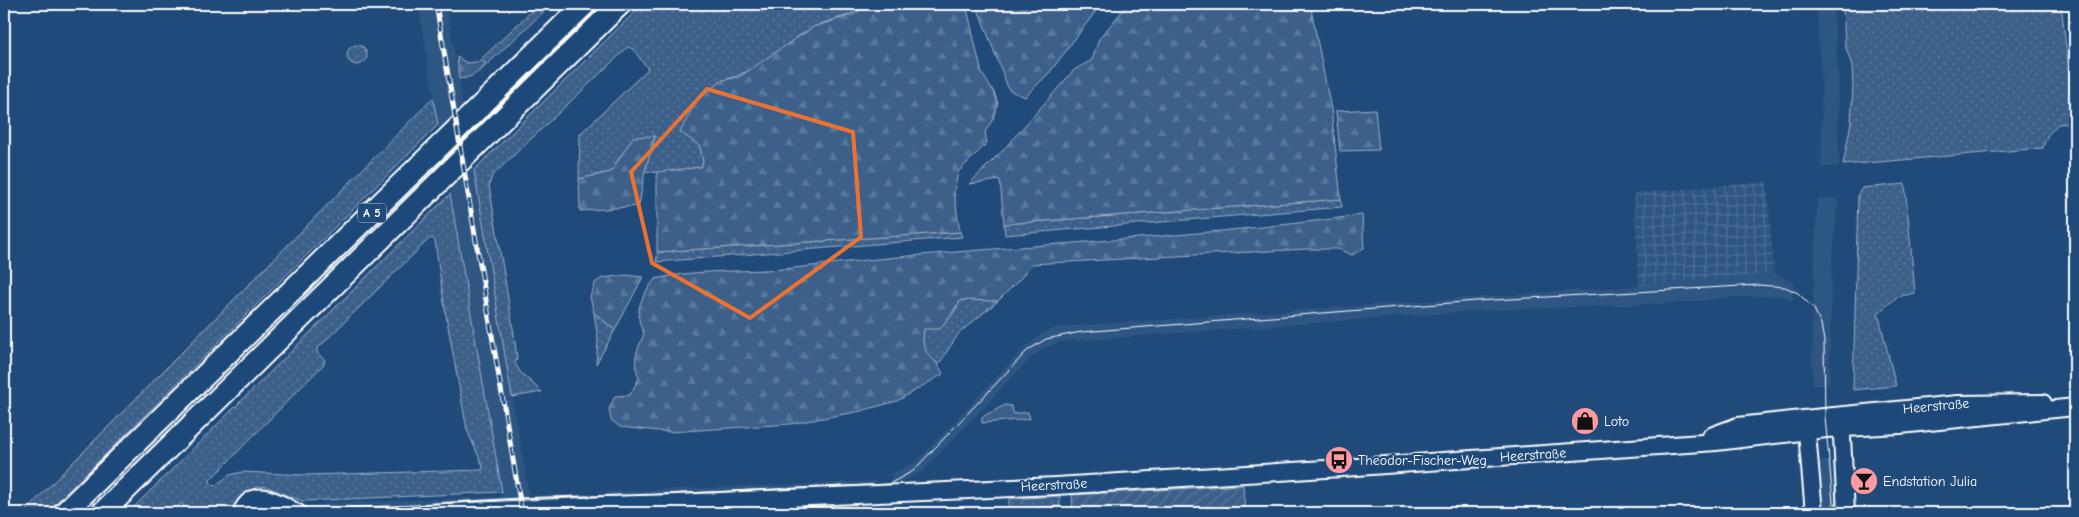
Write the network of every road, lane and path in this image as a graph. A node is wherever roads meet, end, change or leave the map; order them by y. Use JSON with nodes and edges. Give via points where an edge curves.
{"nodes":[{"id":1,"x":585,"y":4,"type":"edge"},
{"id":2,"x":620,"y":4,"type":"edge"},
{"id":3,"x":2075,"y":403,"type":"edge"},
{"id":4,"x":2075,"y":407,"type":"edge"},
{"id":5,"x":1841,"y":422,"type":"junction"},
{"id":6,"x":1807,"y":426,"type":"junction"},
{"id":7,"x":64,"y":513,"type":"edge"},
{"id":8,"x":102,"y":513,"type":"edge"},
{"id":9,"x":241,"y":513,"type":"edge"},
{"id":10,"x":298,"y":513,"type":"edge"},
{"id":11,"x":426,"y":513,"type":"edge"},
{"id":12,"x":1814,"y":513,"type":"edge"},
{"id":13,"x":1846,"y":513,"type":"edge"}],
"edges":[{"from":1,"to":7,"type":"highway","number":"A 5"},
{"from":2,"to":8,"type":"highway","number":"A 5"},
{"from":3,"to":5,"type":"main road","name":"Heerstraße","via":[[2012,401],[1958,404]]},
{"from":4,"to":5,"type":"main road","name":"Heerstraße","via":[[1909,424]]},
{"from":5,"to":6,"type":"main road","name":"Heerstraße"},
{"from":5,"to":13,"type":"main road"},
{"from":6,"to":11,"type":"main road","name":"Heerstraße","via":[[1681,443],[1366,467],[1056,486]]},
{"from":6,"to":12,"type":"main road"},
{"from":9,"to":10,"type":"main road","via":[[260,496]]}]}
